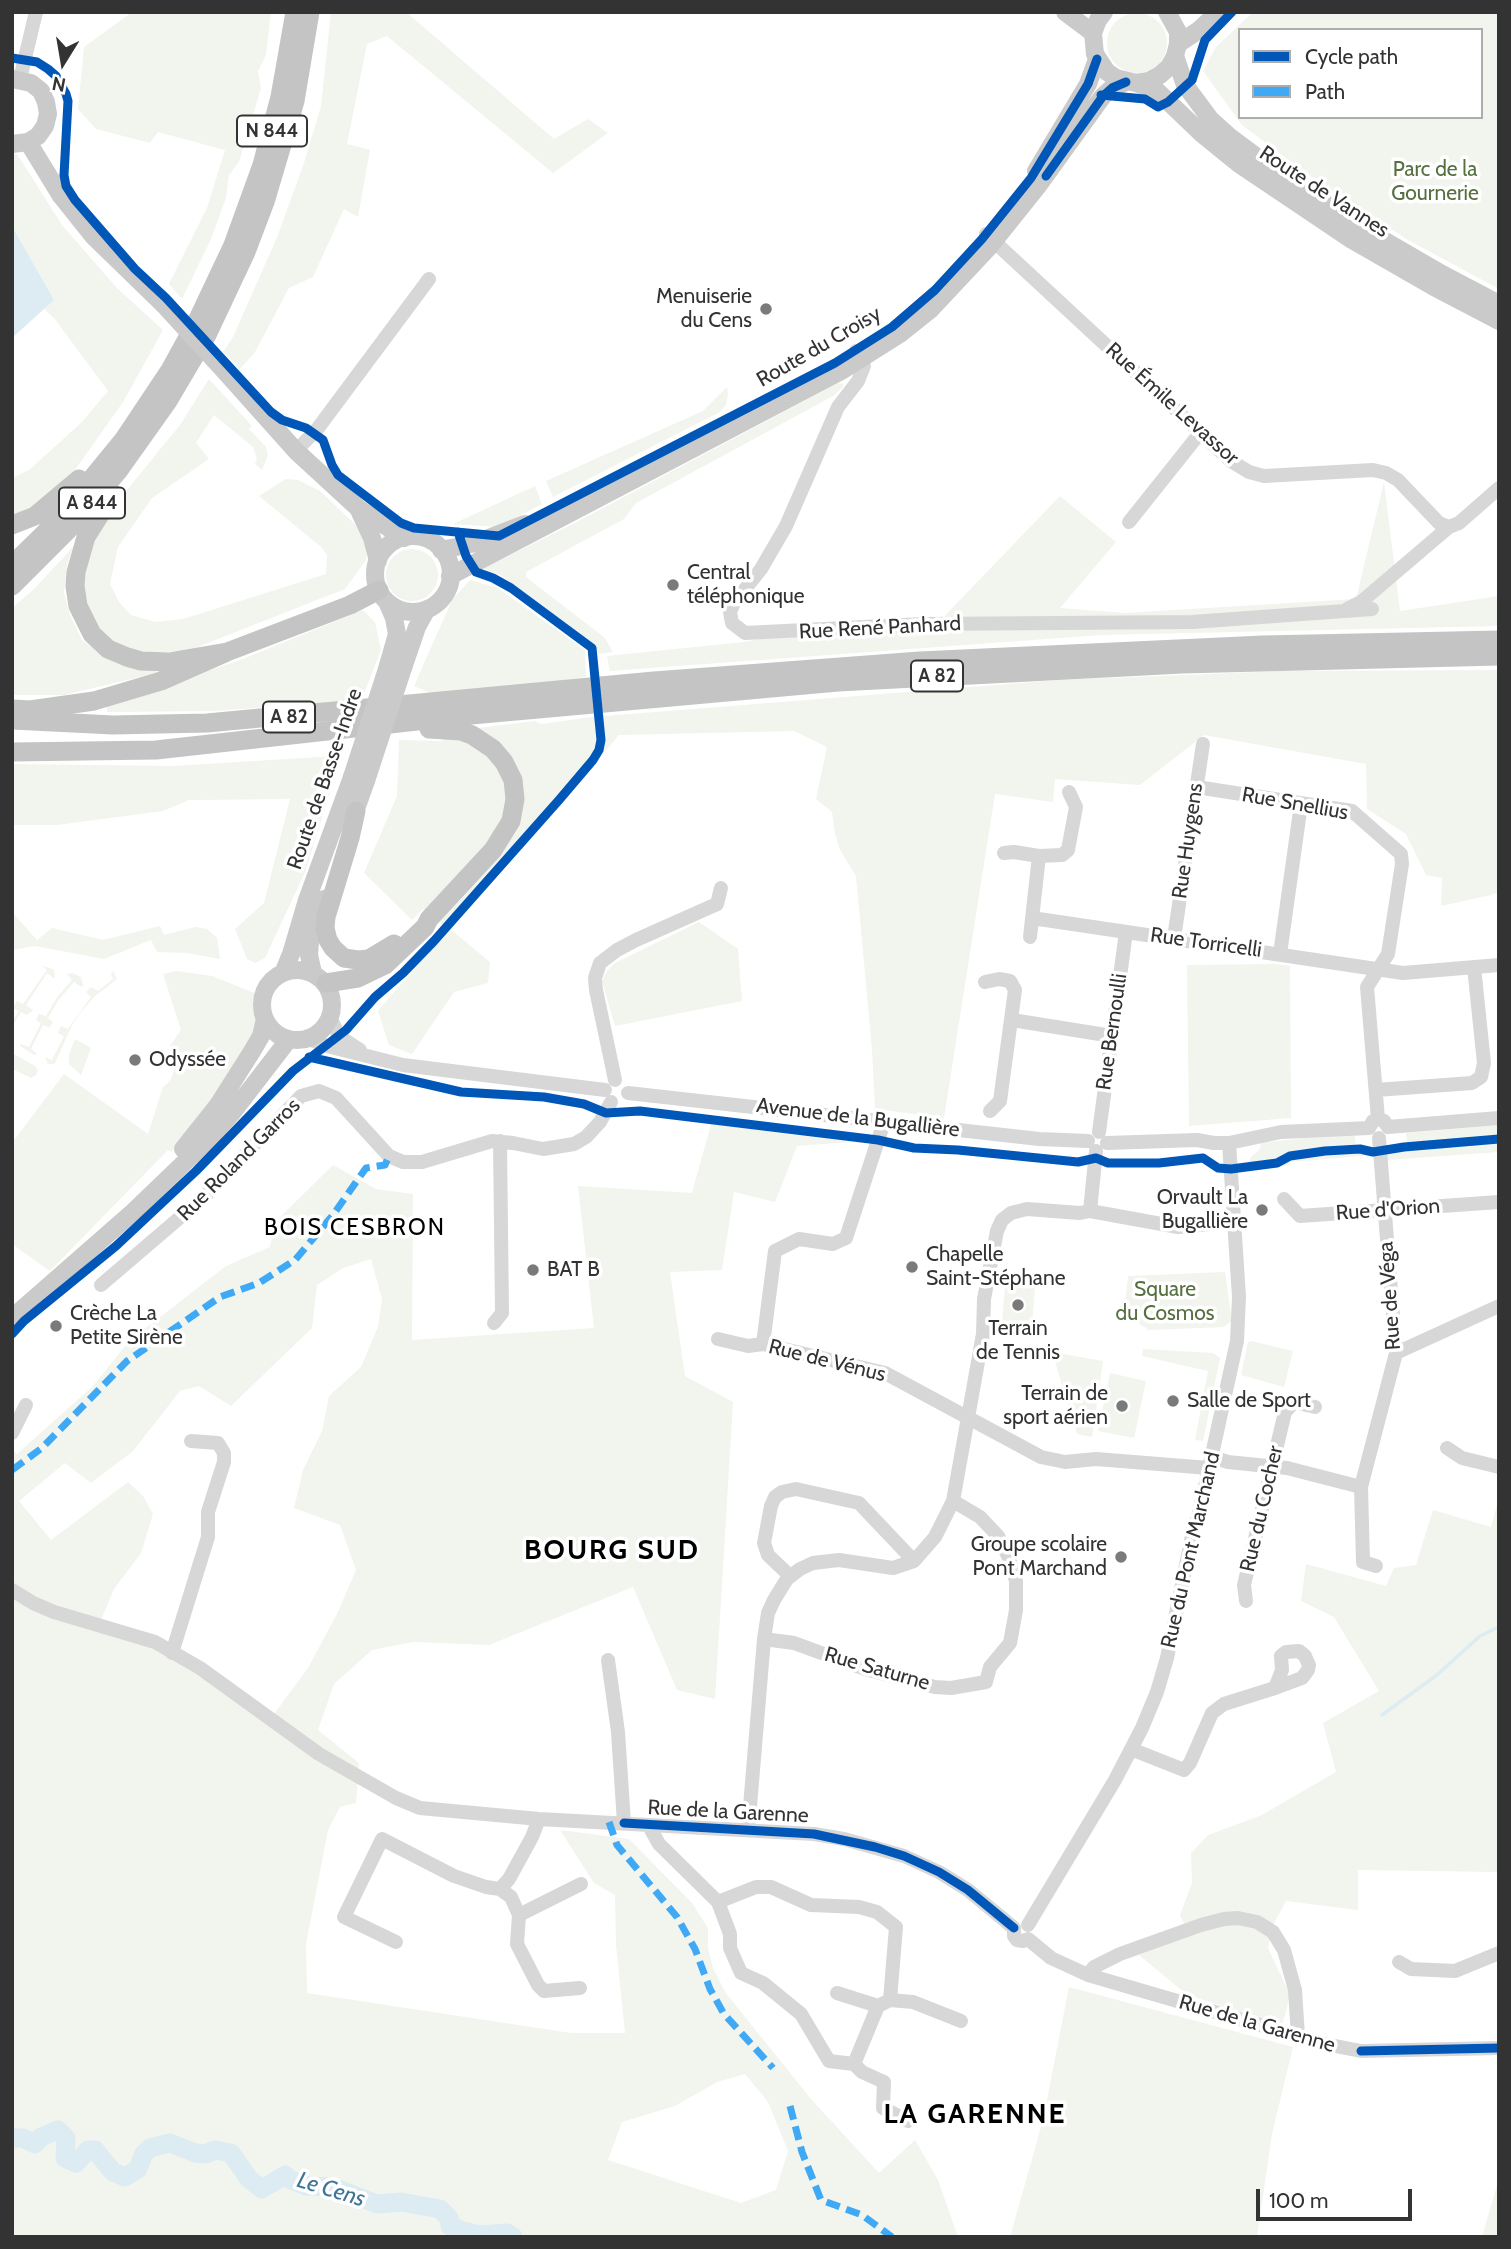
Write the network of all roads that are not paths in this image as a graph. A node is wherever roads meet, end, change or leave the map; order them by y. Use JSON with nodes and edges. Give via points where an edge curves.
{"nodes":[{"id":1,"x":36,"y":12,"type":"edge"},
{"id":2,"x":295,"y":12,"type":"edge"},
{"id":3,"x":310,"y":12,"type":"edge"},
{"id":4,"x":1104,"y":12,"type":"edge"},
{"id":5,"x":1167,"y":12,"type":"edge"},
{"id":6,"x":1217,"y":12,"type":"edge"},
{"id":7,"x":1079,"y":22,"type":"edge"},
{"id":8,"x":1177,"y":50,"type":"junction"},
{"id":9,"x":1097,"y":59,"type":"junction"},
{"id":10,"x":16,"y":79,"type":"edge"},
{"id":11,"x":1131,"y":83,"type":"junction"},
{"id":12,"x":20,"y":143,"type":"edge"},
{"id":13,"x":989,"y":238,"type":"junction"},
{"id":14,"x":429,"y":279,"type":"dead end"},
{"id":15,"x":1497,"y":317,"type":"edge"},
{"id":16,"x":859,"y":355,"type":"junction"},
{"id":17,"x":162,"y":410,"type":"junction"},
{"id":18,"x":1200,"y":433,"type":"junction"},
{"id":19,"x":296,"y":451,"type":"junction"},
{"id":20,"x":104,"y":465,"type":"junction"},
{"id":21,"x":1499,"y":488,"type":"edge"},
{"id":22,"x":358,"y":508,"type":"junction"},
{"id":23,"x":1129,"y":522,"type":"dead end"},
{"id":24,"x":12,"y":525,"type":"edge"},
{"id":25,"x":1449,"y":527,"type":"junction"},
{"id":26,"x":404,"y":537,"type":"junction"},
{"id":27,"x":441,"y":550,"type":"junction"},
{"id":28,"x":378,"y":561,"type":"junction"},
{"id":29,"x":12,"y":565,"type":"edge"},
{"id":30,"x":450,"y":576,"type":"junction"},
{"id":31,"x":12,"y":586,"type":"edge"},
{"id":32,"x":383,"y":596,"type":"junction"},
{"id":33,"x":427,"y":609,"type":"junction"},
{"id":34,"x":1372,"y":609,"type":"dead end"},
{"id":35,"x":1342,"y":610,"type":"junction"},
{"id":36,"x":1499,"y":640,"type":"edge"},
{"id":37,"x":227,"y":652,"type":"junction"},
{"id":38,"x":1499,"y":656,"type":"edge"},
{"id":39,"x":395,"y":669,"type":"junction"},
{"id":40,"x":12,"y":709,"type":"edge"},
{"id":41,"x":12,"y":720,"type":"edge"},
{"id":42,"x":377,"y":726,"type":"junction"},
{"id":43,"x":1203,"y":744,"type":"dead end"},
{"id":44,"x":12,"y":752,"type":"edge"},
{"id":45,"x":359,"y":779,"type":"junction"},
{"id":46,"x":1196,"y":787,"type":"junction"},
{"id":47,"x":1069,"y":792,"type":"dead end"},
{"id":48,"x":1301,"y":804,"type":"junction"},
{"id":49,"x":356,"y":811,"type":"junction"},
{"id":50,"x":1004,"y":853,"type":"dead end"},
{"id":51,"x":1039,"y":856,"type":"junction"},
{"id":52,"x":721,"y":888,"type":"dead end"},
{"id":53,"x":1032,"y":918,"type":"junction"},
{"id":54,"x":429,"y":919,"type":"junction"},
{"id":55,"x":1126,"y":932,"type":"junction"},
{"id":56,"x":1030,"y":937,"type":"dead end"},
{"id":57,"x":1174,"y":938,"type":"junction"},
{"id":58,"x":1280,"y":954,"type":"junction"},
{"id":59,"x":1499,"y":965,"type":"edge"},
{"id":60,"x":1474,"y":967,"type":"junction"},
{"id":61,"x":1379,"y":970,"type":"junction"},
{"id":62,"x":284,"y":971,"type":"junction"},
{"id":63,"x":319,"y":978,"type":"junction"},
{"id":64,"x":985,"y":982,"type":"dead end"},
{"id":65,"x":330,"y":1017,"type":"junction"},
{"id":66,"x":265,"y":1019,"type":"junction"},
{"id":67,"x":1012,"y":1020,"type":"junction"},
{"id":68,"x":1112,"y":1036,"type":"junction"},
{"id":69,"x":289,"y":1039,"type":"junction"},
{"id":70,"x":309,"y":1039,"type":"junction"},
{"id":71,"x":373,"y":1057,"type":"junction"},
{"id":72,"x":610,"y":1090,"type":"junction"},
{"id":73,"x":1376,"y":1090,"type":"junction"},
{"id":74,"x":990,"y":1111,"type":"dead end"},
{"id":75,"x":1499,"y":1118,"type":"edge"},
{"id":76,"x":884,"y":1122,"type":"junction"},
{"id":77,"x":1378,"y":1128,"type":"junction"},
{"id":78,"x":500,"y":1141,"type":"junction"},
{"id":79,"x":1097,"y":1142,"type":"junction"},
{"id":80,"x":1229,"y":1143,"type":"junction"},
{"id":81,"x":1284,"y":1199,"type":"dead end"},
{"id":82,"x":1499,"y":1202,"type":"edge"},
{"id":83,"x":1090,"y":1211,"type":"junction"},
{"id":84,"x":1385,"y":1212,"type":"junction"},
{"id":85,"x":1234,"y":1222,"type":"junction"},
{"id":86,"x":106,"y":1234,"type":"junction"},
{"id":87,"x":101,"y":1285,"type":"dead end"},
{"id":88,"x":1499,"y":1306,"type":"edge"},
{"id":89,"x":12,"y":1318,"type":"edge"},
{"id":90,"x":494,"y":1323,"type":"dead end"},
{"id":91,"x":718,"y":1339,"type":"dead end"},
{"id":92,"x":763,"y":1344,"type":"junction"},
{"id":93,"x":1396,"y":1353,"type":"junction"},
{"id":94,"x":26,"y":1405,"type":"dead end"},
{"id":95,"x":1315,"y":1407,"type":"dead end"},
{"id":96,"x":969,"y":1419,"type":"junction"},
{"id":97,"x":12,"y":1433,"type":"edge"},
{"id":98,"x":191,"y":1441,"type":"dead end"},
{"id":99,"x":1447,"y":1448,"type":"dead end"},
{"id":100,"x":1211,"y":1463,"type":"junction"},
{"id":101,"x":1271,"y":1465,"type":"junction"},
{"id":102,"x":1499,"y":1467,"type":"edge"},
{"id":103,"x":1362,"y":1487,"type":"junction"},
{"id":104,"x":953,"y":1501,"type":"junction"},
{"id":105,"x":914,"y":1561,"type":"junction"},
{"id":106,"x":1376,"y":1566,"type":"dead end"},
{"id":107,"x":790,"y":1576,"type":"junction"},
{"id":108,"x":12,"y":1590,"type":"edge"},
{"id":109,"x":1246,"y":1601,"type":"dead end"},
{"id":110,"x":764,"y":1639,"type":"junction"},
{"id":111,"x":172,"y":1653,"type":"junction"},
{"id":112,"x":608,"y":1660,"type":"dead end"},
{"id":113,"x":1275,"y":1688,"type":"dead end"},
{"id":114,"x":1131,"y":1749,"type":"junction"},
{"id":115,"x":538,"y":1819,"type":"junction"},
{"id":116,"x":624,"y":1823,"type":"junction"},
{"id":117,"x":649,"y":1826,"type":"junction"},
{"id":118,"x":748,"y":1830,"type":"junction"},
{"id":119,"x":581,"y":1884,"type":"dead end"},
{"id":120,"x":500,"y":1889,"type":"junction"},
{"id":121,"x":718,"y":1902,"type":"junction"},
{"id":122,"x":519,"y":1915,"type":"junction"},
{"id":123,"x":1023,"y":1931,"type":"junction"},
{"id":124,"x":396,"y":1942,"type":"dead end"},
{"id":125,"x":1499,"y":1953,"type":"edge"},
{"id":126,"x":1399,"y":1962,"type":"dead end"},
{"id":127,"x":1088,"y":1975,"type":"junction"},
{"id":128,"x":580,"y":1988,"type":"dead end"},
{"id":129,"x":837,"y":1993,"type":"dead end"},
{"id":130,"x":884,"y":2003,"type":"junction"},
{"id":131,"x":961,"y":2021,"type":"dead end"},
{"id":132,"x":1298,"y":2036,"type":"junction"},
{"id":133,"x":1499,"y":2048,"type":"edge"},
{"id":134,"x":854,"y":2064,"type":"junction"},
{"id":135,"x":908,"y":2121,"type":"dead end"}],
"edges":[{"from":1,"to":10,"type":"street"},
{"from":2,"to":20,"type":"highway","number":"N 844","via":[[270,137],[233,245],[170,370]]},
{"from":3,"to":17,"type":"highway","number":"N 844","via":[[295,101],[265,202],[207,335]]},
{"from":4,"to":7,"type":"main road","via":[[1098,20]]},
{"from":5,"to":8,"type":"main road","name":"Route de Vannes","via":[[1178,32]]},
{"from":6,"to":8,"type":"main road","name":"Route du Croisy"},
{"from":7,"to":9,"type":"main road"},
{"from":8,"to":11,"type":"main road","name":"Route du Croisy","via":[[1160,75]]},
{"from":8,"to":15,"type":"main road","name":"Route de Vannes","via":[[1185,85],[1230,137],[1361,227],[1442,274]]},
{"from":9,"to":11,"type":"main road","name":"Route de Vannes","via":[[1107,72]]},
{"from":9,"to":13,"type":"main road","name":"Route du Croisy","via":[[1042,162]]},
{"from":10,"to":12,"type":"main road","via":[[41,91],[48,114],[38,136]]},
{"from":11,"to":13,"type":"main road","name":"Route du Croisy","via":[[1103,96],[1038,186]]},
{"from":11,"to":15,"type":"main road","name":"Route de Vannes","via":[[1156,90],[1240,164],[1341,233]]},
{"from":12,"to":19,"type":"main road","bridge":true,"via":[[93,236],[163,304]]},
{"from":13,"to":16,"type":"main road","name":"Route du Croisy","via":[[930,310],[900,334]]},
{"from":13,"to":18,"type":"street","name":"Rue Émile Levassor"},
{"from":14,"to":19,"type":"street","via":[[318,429]]},
{"from":16,"to":27,"type":"main road","name":"Route du Croisy","via":[[516,528]]},
{"from":16,"to":30,"type":"main road","name":"Route du Croisy"},
{"from":16,"to":35,"type":"street","name":"Rue René Panhard","via":[[864,366],[861,374],[838,407],[786,526],[730,612],[732,623],[745,633],[937,624],[1192,622]]},
{"from":17,"to":31,"type":"highway","number":"A 844","via":[[96,498]]},
{"from":17,"to":37,"type":"highway","via":[[159,429],[86,537],[76,572],[78,606],[99,641],[127,657],[169,662]]},
{"from":18,"to":23,"type":"street"},
{"from":18,"to":25,"type":"street","name":"Rue Émile Levassor","via":[[1231,461],[1264,476],[1386,473]]},
{"from":19,"to":22,"type":"main road"},
{"from":20,"to":24,"type":"highway","via":[[87,472],[35,516]]},
{"from":20,"to":29,"type":"highway","number":"A 844"},
{"from":21,"to":25,"type":"street","name":"Rue René Panhard"},
{"from":22,"to":26,"type":"main road"},
{"from":22,"to":28,"type":"main road"},
{"from":25,"to":35,"type":"street","name":"Rue René Panhard","via":[[1361,602]]},
{"from":26,"to":27,"type":"main road","via":[[425,539]]},
{"from":26,"to":28,"type":"main road","via":[[383,551]]},
{"from":27,"to":30,"type":"main road"},
{"from":28,"to":32,"type":"main road","via":[[375,574]]},
{"from":30,"to":33,"type":"main road","via":[[443,596]]},
{"from":32,"to":33,"type":"main road","via":[[406,611]]},
{"from":32,"to":37,"type":"highway"},
{"from":32,"to":39,"type":"main road","name":"Route de Basse-Indre","via":[[397,634]]},
{"from":33,"to":39,"type":"main road","name":"Route de Basse-Indre"},
{"from":34,"to":35,"type":"street","name":"Rue René Panhard"},
{"from":36,"to":41,"type":"highway","number":"A 82","via":[[920,661],[207,723]]},
{"from":37,"to":40,"type":"highway","via":[[161,681],[94,701]]},
{"from":38,"to":42,"type":"highway","number":"A 82","via":[[1182,664],[838,682]]},
{"from":39,"to":45,"type":"main road","name":"Route de Basse-Indre","bridge":true},
{"from":42,"to":44,"type":"highway","number":"A 82","via":[[156,750]]},
{"from":42,"to":54,"type":"highway","via":[[395,731],[448,729],[472,735],[494,749],[513,780],[516,799],[503,838]]},
{"from":43,"to":46,"type":"street","name":"Rue Huygens"},
{"from":45,"to":49,"type":"main road","name":"Route de Basse-Indre"},
{"from":45,"to":62,"type":"main road","name":"Route de Basse-Indre","via":[[307,900]]},
{"from":46,"to":48,"type":"street","name":"Rue Snellius"},
{"from":46,"to":57,"type":"street","name":"Rue Huygens"},
{"from":47,"to":51,"type":"street","via":[[1076,807],[1068,850],[1062,855]]},
{"from":48,"to":58,"type":"street"},
{"from":48,"to":61,"type":"street","name":"Rue Snellius","via":[[1352,811],[1401,854],[1388,954]]},
{"from":49,"to":54,"type":"highway","via":[[326,917],[333,948],[344,958],[369,959]]},
{"from":49,"to":63,"type":"main road","name":"Route de Basse-Indre","via":[[310,939],[309,955]]},
{"from":50,"to":51,"type":"street"},
{"from":51,"to":53,"type":"street"},
{"from":52,"to":72,"type":"street","via":[[717,905],[636,940],[600,963],[595,978]]},
{"from":53,"to":55,"type":"street","name":"Rue Torricelli"},
{"from":53,"to":56,"type":"street"},
{"from":54,"to":63,"type":"highway","via":[[385,965],[358,978]]},
{"from":55,"to":57,"type":"street","name":"Rue Torricelli"},
{"from":55,"to":68,"type":"street","name":"Rue Bernoulli"},
{"from":57,"to":58,"type":"street","name":"Rue Torricelli"},
{"from":58,"to":61,"type":"street","name":"Rue Torricelli"},
{"from":59,"to":60,"type":"street","name":"Rue Torricelli"},
{"from":60,"to":61,"type":"street","name":"Rue Torricelli","via":[[1403,973]]},
{"from":60,"to":73,"type":"street","via":[[1484,1063],[1481,1077],[1472,1083]]},
{"from":61,"to":73,"type":"street","name":"Rue Snellius","via":[[1367,987]]},
{"from":62,"to":63,"type":"main road","via":[[302,970]]},
{"from":62,"to":66,"type":"main road","via":[[264,992]]},
{"from":63,"to":65,"type":"main road","via":[[332,996]]},
{"from":64,"to":67,"type":"street","via":[[1010,981],[1016,990]]},
{"from":65,"to":70,"type":"main road"},
{"from":65,"to":71,"type":"street","via":[[339,1036]]},
{"from":66,"to":69,"type":"main road","via":[[276,1033]]},
{"from":66,"to":86,"type":"main road","via":[[261,1036],[219,1105]]},
{"from":67,"to":68,"type":"street"},
{"from":67,"to":74,"type":"street","via":[[1000,1101]]},
{"from":68,"to":79,"type":"street","name":"Rue Bernoulli"},
{"from":69,"to":70,"type":"main road"},
{"from":69,"to":86,"type":"main road","via":[[209,1138]]},
{"from":70,"to":71,"type":"street"},
{"from":71,"to":72,"type":"street","via":[[403,1065]]},
{"from":72,"to":76,"type":"street","name":"Avenue de la Bugallière","via":[[625,1083],[628,1093]]},
{"from":72,"to":78,"type":"street","via":[[600,1122],[575,1144],[543,1149]]},
{"from":73,"to":77,"type":"street","name":"Rue Snellius"},
{"from":75,"to":77,"type":"street","name":"Avenue de la Bugallière"},
{"from":76,"to":79,"type":"street","name":"Avenue de la Bugallière"},
{"from":76,"to":92,"type":"street","via":[[846,1238],[833,1244],[799,1239],[775,1251]]},
{"from":77,"to":80,"type":"street","name":"Avenue de la Bugallière","via":[[1281,1132]]},
{"from":77,"to":84,"type":"street","name":"Rue de Véga"},
{"from":78,"to":87,"type":"street","name":"Rue Roland Garros","via":[[422,1162],[403,1162],[389,1156],[336,1098],[319,1091],[301,1096],[205,1196]]},
{"from":78,"to":90,"type":"street","via":[[502,1313]]},
{"from":79,"to":80,"type":"street","name":"Avenue de la Bugallière"},
{"from":79,"to":83,"type":"street","name":"Rue Bernoulli"},
{"from":80,"to":85,"type":"street","name":"Rue du Pont Marchand"},
{"from":81,"to":84,"type":"street","name":"Rue d'Orion","via":[[1300,1216]]},
{"from":82,"to":84,"type":"street","name":"Rue d'Orion"},
{"from":83,"to":85,"type":"street","via":[[1178,1227]]},
{"from":83,"to":96,"type":"street","via":[[1027,1209],[1002,1220],[984,1299]]},
{"from":84,"to":93,"type":"street","name":"Rue de Véga"},
{"from":85,"to":100,"type":"street","name":"Rue du Pont Marchand","via":[[1240,1297],[1237,1341]]},
{"from":86,"to":89,"type":"main road"},
{"from":88,"to":93,"type":"street"},
{"from":91,"to":92,"type":"street","name":"Rue de Vénus","via":[[748,1346]]},
{"from":92,"to":96,"type":"street","name":"Rue de Vénus","via":[[885,1373]]},
{"from":93,"to":103,"type":"street","name":"Rue de Véga"},
{"from":94,"to":97,"type":"street"},
{"from":95,"to":101,"type":"street","name":"Rue du Cocher","via":[[1294,1402],[1285,1412]]},
{"from":96,"to":100,"type":"street","name":"Rue de Vénus","via":[[1041,1457],[1065,1462]]},
{"from":96,"to":104,"type":"street"},
{"from":98,"to":111,"type":"street","via":[[218,1443],[225,1453],[208,1512],[208,1537]]},
{"from":99,"to":102,"type":"street","via":[[1461,1458]]},
{"from":100,"to":101,"type":"street","name":"Rue de Vénus"},
{"from":100,"to":114,"type":"street","name":"Rue du Pont Marchand","via":[[1167,1658]]},
{"from":101,"to":103,"type":"street","name":"Rue de Vénus"},
{"from":101,"to":109,"type":"street","name":"Rue du Cocher","via":[[1244,1585]]},
{"from":103,"to":106,"type":"street","name":"Rue de Véga","via":[[1363,1562]]},
{"from":104,"to":105,"type":"street","via":[[935,1537]]},
{"from":104,"to":110,"type":"street","name":"Rue Saturne","via":[[981,1517],[998,1536],[1016,1581],[1010,1643],[990,1667],[986,1682],[935,1687],[865,1670],[794,1643]]},
{"from":105,"to":107,"type":"street","via":[[892,1567],[825,1561]]},
{"from":105,"to":107,"type":"street","via":[[859,1503],[796,1489],[775,1497],[764,1543],[768,1555]]},
{"from":107,"to":110,"type":"street","via":[[768,1614]]},
{"from":108,"to":111,"type":"street","name":"Rue de la Garenne","via":[[54,1612],[122,1630]]},
{"from":110,"to":118,"type":"street"},
{"from":111,"to":115,"type":"street","name":"Rue de la Garenne","via":[[319,1754],[396,1798],[439,1811]]},
{"from":112,"to":116,"type":"street"},
{"from":113,"to":114,"type":"street","via":[[1224,1704],[1212,1713],[1184,1770]]},
{"from":114,"to":123,"type":"street","name":"Rue du Pont Marchand"},
{"from":115,"to":116,"type":"street","name":"Rue de la Garenne"},
{"from":115,"to":120,"type":"street","via":[[509,1880]]},
{"from":116,"to":117,"type":"street","name":"Rue de la Garenne"},
{"from":117,"to":118,"type":"street","name":"Rue de la Garenne"},
{"from":117,"to":121,"type":"street","via":[[659,1844]]},
{"from":118,"to":123,"type":"street","name":"Rue de la Garenne","via":[[844,1839],[904,1856],[968,1890]]},
{"from":119,"to":122,"type":"street"},
{"from":120,"to":122,"type":"street","via":[[511,1897]]},
{"from":120,"to":124,"type":"street","via":[[454,1876],[382,1839],[344,1917]]},
{"from":121,"to":130,"type":"street","via":[[756,1887],[771,1887],[811,1905],[877,1912],[896,1927]]},
{"from":121,"to":134,"type":"street","via":[[741,1973],[763,1983],[801,2014],[829,2061]]},
{"from":122,"to":128,"type":"street","via":[[517,1944],[538,1985],[544,1991]]},
{"from":123,"to":127,"type":"street","name":"Rue de la Garenne","via":[[1051,1958]]},
{"from":125,"to":126,"type":"street","via":[[1455,1971],[1411,1969]]},
{"from":127,"to":132,"type":"street","name":"Rue de la Garenne"},
{"from":127,"to":132,"type":"street","via":[[1120,1954],[1201,1925],[1238,1917],[1257,1922],[1273,1932],[1284,1950],[1295,1990]]},
{"from":129,"to":130,"type":"street"},
{"from":130,"to":131,"type":"street","via":[[913,2002]]},
{"from":130,"to":134,"type":"street"},
{"from":132,"to":133,"type":"street","name":"Rue de la Garenne","via":[[1361,2052]]},
{"from":134,"to":135,"type":"street","via":[[884,2081],[883,2108]]}]}
